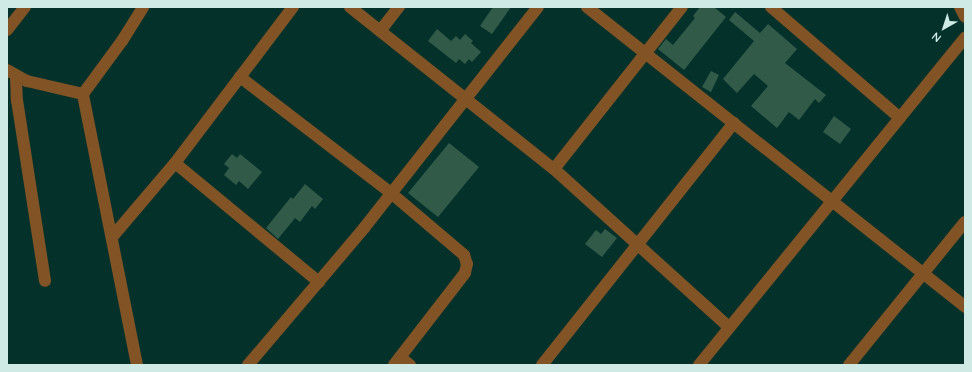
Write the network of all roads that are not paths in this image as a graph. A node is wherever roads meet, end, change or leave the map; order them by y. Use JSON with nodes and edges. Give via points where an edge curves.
{"nodes":[{"id":1,"x":26,"y":7,"type":"edge"},
{"id":2,"x":143,"y":7,"type":"edge"},
{"id":3,"x":293,"y":7,"type":"edge"},
{"id":4,"x":350,"y":7,"type":"edge"},
{"id":5,"x":399,"y":7,"type":"edge"},
{"id":6,"x":538,"y":7,"type":"edge"},
{"id":7,"x":587,"y":7,"type":"edge"},
{"id":8,"x":682,"y":7,"type":"edge"},
{"id":9,"x":771,"y":7,"type":"edge"},
{"id":10,"x":960,"y":7,"type":"edge"},
{"id":11,"x":965,"y":17,"type":"edge"},
{"id":12,"x":7,"y":30,"type":"edge"},
{"id":13,"x":380,"y":30,"type":"junction"},
{"id":14,"x":965,"y":38,"type":"edge"},
{"id":15,"x":645,"y":53,"type":"junction"},
{"id":16,"x":12,"y":73,"type":"edge"},
{"id":17,"x":240,"y":77,"type":"junction"},
{"id":18,"x":83,"y":94,"type":"junction"},
{"id":19,"x":464,"y":98,"type":"junction"},
{"id":20,"x":900,"y":118,"type":"junction"},
{"id":21,"x":734,"y":123,"type":"junction"},
{"id":22,"x":175,"y":163,"type":"junction"},
{"id":23,"x":554,"y":169,"type":"junction"},
{"id":24,"x":391,"y":193,"type":"junction"},
{"id":25,"x":833,"y":201,"type":"junction"},
{"id":26,"x":965,"y":222,"type":"edge"},
{"id":27,"x":113,"y":236,"type":"junction"},
{"id":28,"x":636,"y":245,"type":"junction"},
{"id":29,"x":924,"y":272,"type":"junction"},
{"id":30,"x":45,"y":281,"type":"dead end"},
{"id":31,"x":319,"y":282,"type":"junction"},
{"id":32,"x":965,"y":307,"type":"edge"},
{"id":33,"x":729,"y":327,"type":"junction"},
{"id":34,"x":397,"y":361,"type":"edge"},
{"id":35,"x":137,"y":365,"type":"edge"},
{"id":36,"x":248,"y":365,"type":"edge"},
{"id":37,"x":410,"y":365,"type":"edge"},
{"id":38,"x":542,"y":365,"type":"edge"},
{"id":39,"x":699,"y":365,"type":"edge"},
{"id":40,"x":849,"y":365,"type":"edge"}],
"edges":[{"from":1,"to":12,"type":"street"},
{"from":2,"to":18,"type":"street","via":[[122,41]]},
{"from":3,"to":17,"type":"street"},
{"from":4,"to":13,"type":"street"},
{"from":5,"to":13,"type":"street"},
{"from":6,"to":19,"type":"street"},
{"from":7,"to":15,"type":"street"},
{"from":8,"to":15,"type":"street"},
{"from":9,"to":20,"type":"street"},
{"from":10,"to":11,"type":"street"},
{"from":13,"to":19,"type":"street"},
{"from":14,"to":20,"type":"street"},
{"from":15,"to":21,"type":"street"},
{"from":15,"to":23,"type":"street"},
{"from":16,"to":18,"type":"street"},
{"from":16,"to":30,"type":"street"},
{"from":17,"to":22,"type":"street"},
{"from":17,"to":24,"type":"street"},
{"from":18,"to":27,"type":"street"},
{"from":19,"to":23,"type":"street"},
{"from":19,"to":24,"type":"street"},
{"from":20,"to":25,"type":"street"},
{"from":21,"to":25,"type":"street"},
{"from":21,"to":28,"type":"street"},
{"from":22,"to":27,"type":"street"},
{"from":22,"to":31,"type":"street"},
{"from":23,"to":28,"type":"street"},
{"from":24,"to":31,"type":"street"},
{"from":24,"to":34,"type":"street","via":[[464,255],[467,264],[465,273]]},
{"from":25,"to":29,"type":"street"},
{"from":25,"to":33,"type":"street"},
{"from":26,"to":29,"type":"street"},
{"from":27,"to":35,"type":"street"},
{"from":28,"to":33,"type":"street"},
{"from":28,"to":38,"type":"street"},
{"from":29,"to":32,"type":"street"},
{"from":29,"to":40,"type":"street"},
{"from":31,"to":36,"type":"street"},
{"from":33,"to":39,"type":"street"},
{"from":34,"to":37,"type":"street"}]}
